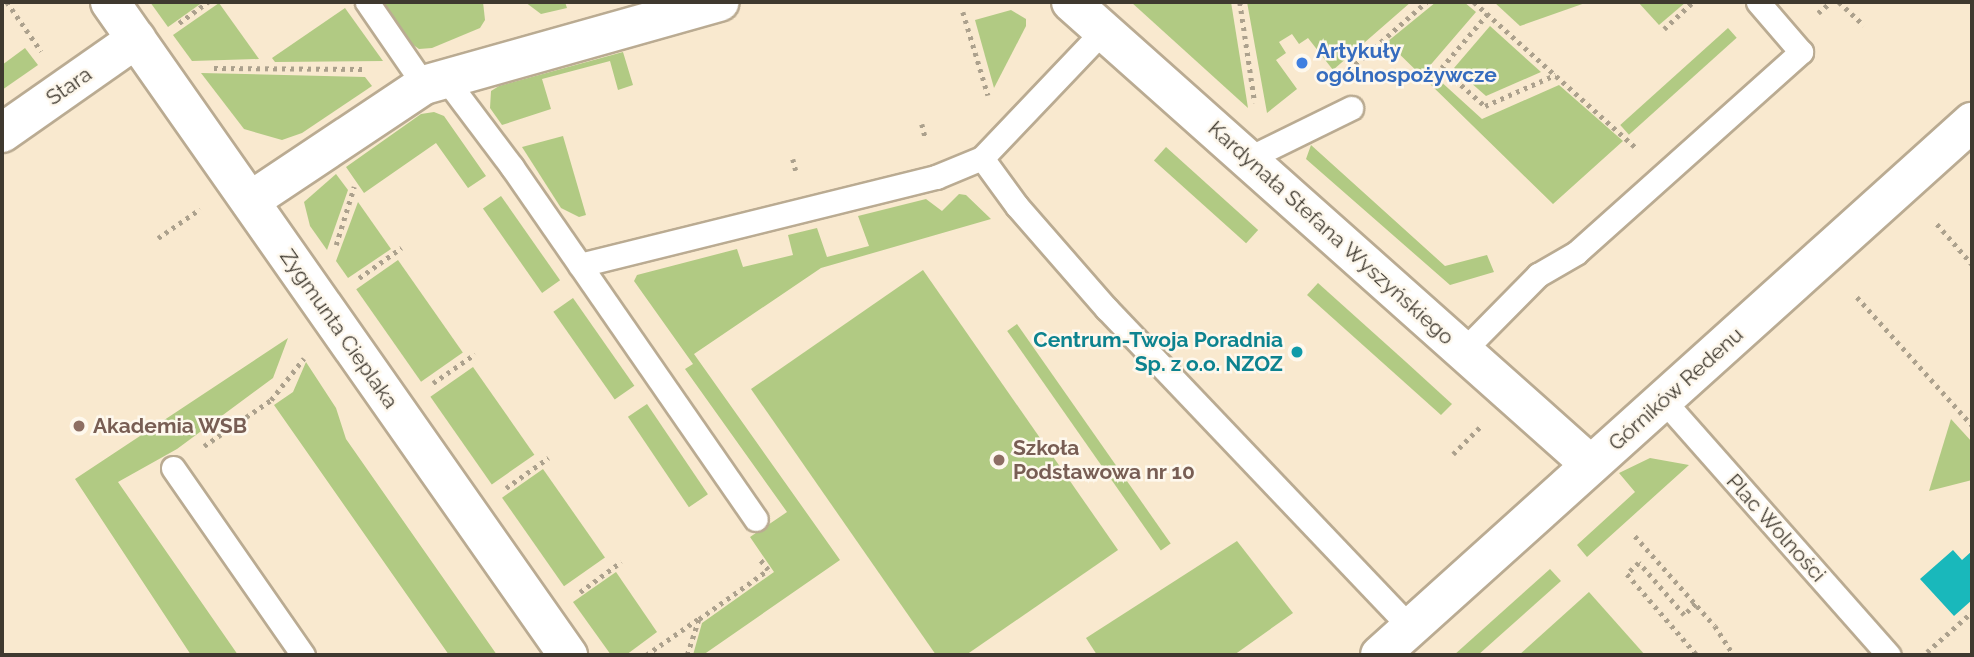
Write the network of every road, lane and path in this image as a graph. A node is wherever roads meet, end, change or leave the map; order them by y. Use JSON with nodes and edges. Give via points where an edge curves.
{"nodes":[{"id":1,"x":7,"y":2,"type":"edge"},
{"id":2,"x":110,"y":2,"type":"edge"},
{"id":3,"x":208,"y":2,"type":"edge"},
{"id":4,"x":367,"y":2,"type":"edge"},
{"id":5,"x":720,"y":2,"type":"edge"},
{"id":6,"x":1070,"y":2,"type":"edge"},
{"id":7,"x":1240,"y":2,"type":"edge"},
{"id":8,"x":1426,"y":2,"type":"edge"},
{"id":9,"x":1474,"y":2,"type":"edge"},
{"id":10,"x":1693,"y":2,"type":"edge"},
{"id":11,"x":1758,"y":2,"type":"edge"},
{"id":12,"x":1839,"y":2,"type":"edge"},
{"id":13,"x":963,"y":12,"type":"dead end"},
{"id":14,"x":1488,"y":14,"type":"junction"},
{"id":15,"x":1864,"y":25,"type":"dead end"},
{"id":16,"x":1664,"y":29,"type":"dead end"},
{"id":17,"x":1103,"y":31,"type":"junction"},
{"id":18,"x":151,"y":35,"type":"junction"},
{"id":19,"x":49,"y":63,"type":"dead end"},
{"id":20,"x":206,"y":68,"type":"dead end"},
{"id":21,"x":1555,"y":75,"type":"junction"},
{"id":22,"x":427,"y":77,"type":"junction"},
{"id":23,"x":992,"y":107,"type":"dead end"},
{"id":24,"x":1351,"y":108,"type":"joint"},
{"id":25,"x":1972,"y":122,"type":"edge"},
{"id":26,"x":2,"y":133,"type":"edge"},
{"id":27,"x":327,"y":148,"type":"junction"},
{"id":28,"x":982,"y":158,"type":"junction"},
{"id":29,"x":1247,"y":159,"type":"junction"},
{"id":30,"x":1664,"y":173,"type":"junction"},
{"id":31,"x":250,"y":201,"type":"junction"},
{"id":32,"x":206,"y":205,"type":"dead end"},
{"id":33,"x":1937,"y":225,"type":"dead end"},
{"id":34,"x":158,"y":238,"type":"dead end"},
{"id":35,"x":401,"y":248,"type":"dead end"},
{"id":36,"x":334,"y":250,"type":"dead end"},
{"id":37,"x":1972,"y":264,"type":"edge"},
{"id":38,"x":580,"y":265,"type":"junction"},
{"id":39,"x":347,"y":287,"type":"dead end"},
{"id":40,"x":1857,"y":297,"type":"dead end"},
{"id":41,"x":1463,"y":351,"type":"junction"},
{"id":42,"x":309,"y":352,"type":"dead end"},
{"id":43,"x":475,"y":354,"type":"dead end"},
{"id":44,"x":421,"y":392,"type":"dead end"},
{"id":45,"x":1664,"y":401,"type":"junction"},
{"id":46,"x":1972,"y":425,"type":"edge"},
{"id":47,"x":548,"y":458,"type":"dead end"},
{"id":48,"x":1591,"y":465,"type":"junction"},
{"id":49,"x":173,"y":468,"type":"joint"},
{"id":50,"x":494,"y":496,"type":"dead end"},
{"id":51,"x":757,"y":519,"type":"joint"},
{"id":52,"x":1635,"y":536,"type":"dead end"},
{"id":53,"x":621,"y":562,"type":"dead end"},
{"id":54,"x":567,"y":601,"type":"dead end"},
{"id":55,"x":1696,"y":604,"type":"junction"},
{"id":56,"x":1972,"y":612,"type":"edge"},
{"id":57,"x":699,"y":619,"type":"junction"},
{"id":58,"x":1411,"y":628,"type":"junction"},
{"id":59,"x":303,"y":655,"type":"edge"},
{"id":60,"x":568,"y":655,"type":"edge"},
{"id":61,"x":646,"y":655,"type":"edge"},
{"id":62,"x":687,"y":655,"type":"edge"},
{"id":63,"x":1380,"y":655,"type":"edge"},
{"id":64,"x":1697,"y":655,"type":"edge"},
{"id":65,"x":1734,"y":655,"type":"edge"},
{"id":66,"x":1889,"y":655,"type":"edge"},
{"id":67,"x":1924,"y":655,"type":"edge"}],
"edges":[{"from":1,"to":19,"type":"path"},
{"from":2,"to":18,"type":"street","name":"Zygmunta Cieplaka"},
{"from":3,"to":18,"type":"path"},
{"from":4,"to":22,"type":"lane"},
{"from":5,"to":22,"type":"street"},
{"from":6,"to":17,"type":"street","name":"Kardynała Stefana Wyszyńskiego"},
{"from":7,"to":29,"type":"path","via":[[1255,106]]},
{"from":8,"to":24,"type":"path","via":[[1347,72]]},
{"from":9,"to":14,"type":"path"},
{"from":10,"to":16,"type":"path"},
{"from":11,"to":30,"type":"lane","via":[[1801,52]]},
{"from":12,"to":15,"type":"path"},
{"from":13,"to":23,"type":"path"},
{"from":14,"to":21,"type":"path"},
{"from":14,"to":21,"type":"path","via":[[1442,68],[1485,106]]},
{"from":17,"to":28,"type":"lane"},
{"from":17,"to":29,"type":"street","name":"Kardynała Stefana Wyszyńskiego"},
{"from":18,"to":26,"type":"street","name":"Stara"},
{"from":18,"to":31,"type":"street","name":"Zygmunta Cieplaka"},
{"from":20,"to":22,"type":"path"},
{"from":21,"to":30,"type":"path"},
{"from":22,"to":27,"type":"street"},
{"from":22,"to":38,"type":"lane"},
{"from":24,"to":29,"type":"lane"},
{"from":25,"to":45,"type":"street","name":"Górników Redenu"},
{"from":27,"to":31,"type":"street"},
{"from":27,"to":36,"type":"path","via":[[356,190]]},
{"from":28,"to":38,"type":"lane","via":[[936,177]]},
{"from":28,"to":58,"type":"lane","via":[[1017,206],[1107,309]]},
{"from":29,"to":41,"type":"street","name":"Kardynała Stefana Wyszyńskiego"},
{"from":30,"to":41,"type":"lane","via":[[1576,253],[1538,275]]},
{"from":31,"to":60,"type":"street","name":"Zygmunta Cieplaka"},
{"from":32,"to":34,"type":"path"},
{"from":33,"to":37,"type":"path"},
{"from":35,"to":39,"type":"path"},
{"from":38,"to":51,"type":"lane"},
{"from":40,"to":46,"type":"path"},
{"from":41,"to":48,"type":"street","name":"Kardynała Stefana Wyszyńskiego"},
{"from":42,"to":49,"type":"path","via":[[271,400]]},
{"from":43,"to":44,"type":"path"},
{"from":45,"to":48,"type":"street","name":"Górników Redenu"},
{"from":45,"to":66,"type":"lane","name":"Plac Wolności"},
{"from":47,"to":50,"type":"path"},
{"from":48,"to":58,"type":"street","name":"Górników Redenu"},
{"from":49,"to":59,"type":"lane"},
{"from":51,"to":57,"type":"path","via":[[745,539],[768,570]]},
{"from":52,"to":55,"type":"path"},
{"from":53,"to":54,"type":"path"},
{"from":55,"to":64,"type":"path","via":[[1684,615],[1639,564],[1627,574]]},
{"from":55,"to":65,"type":"path"},
{"from":56,"to":67,"type":"path"},
{"from":57,"to":61,"type":"path"},
{"from":57,"to":62,"type":"path"},
{"from":58,"to":63,"type":"street","name":"Górników Redenu"}]}
